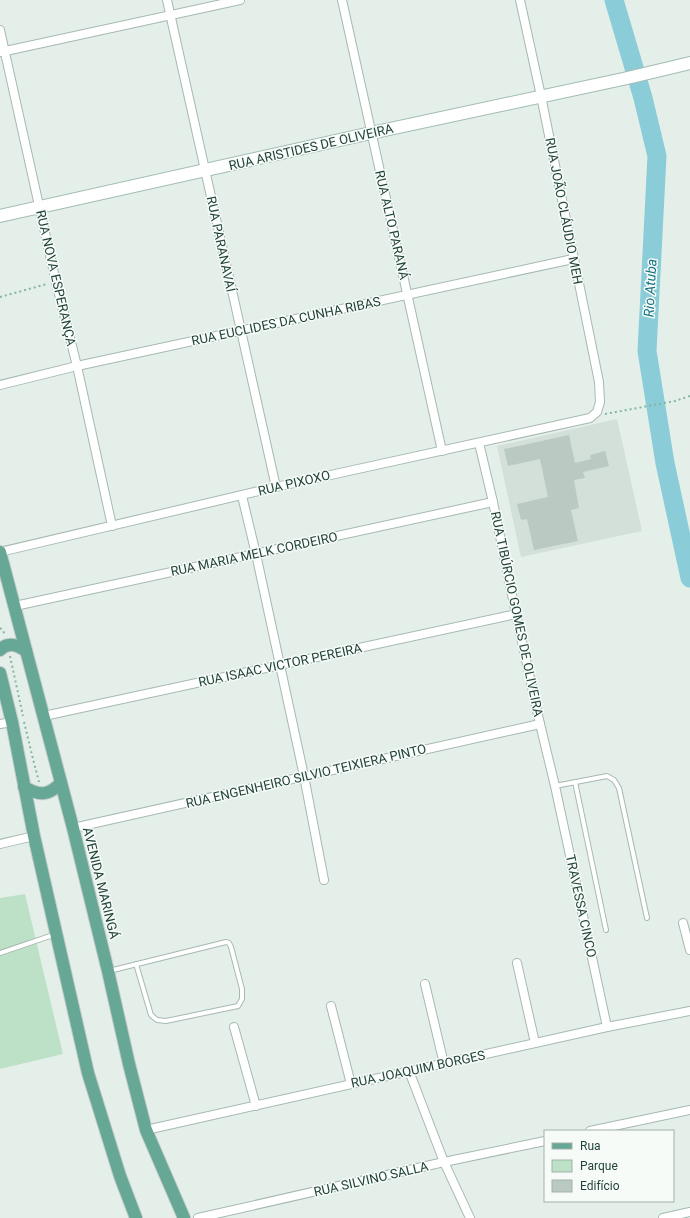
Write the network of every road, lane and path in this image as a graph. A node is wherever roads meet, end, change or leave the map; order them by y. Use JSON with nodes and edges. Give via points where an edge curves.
{"nodes":[{"id":1,"x":168,"y":0,"type":"edge"},
{"id":2,"x":240,"y":0,"type":"edge"},
{"id":3,"x":342,"y":0,"type":"edge"},
{"id":4,"x":520,"y":0,"type":"edge"},
{"id":5,"x":171,"y":16,"type":"junction"},
{"id":6,"x":0,"y":30,"type":"edge"},
{"id":7,"x":2,"y":52,"type":"edge"},
{"id":8,"x":690,"y":63,"type":"edge"},
{"id":9,"x":541,"y":96,"type":"junction"},
{"id":10,"x":371,"y":133,"type":"junction"},
{"id":11,"x":205,"y":171,"type":"junction"},
{"id":12,"x":40,"y":207,"type":"junction"},
{"id":13,"x":0,"y":216,"type":"edge"},
{"id":14,"x":573,"y":258,"type":"junction"},
{"id":15,"x":56,"y":282,"type":"junction"},
{"id":16,"x":407,"y":294,"type":"junction"},
{"id":17,"x":0,"y":297,"type":"edge"},
{"id":18,"x":241,"y":331,"type":"junction"},
{"id":19,"x":77,"y":366,"type":"junction"},
{"id":20,"x":0,"y":385,"type":"edge"},
{"id":21,"x":690,"y":396,"type":"edge"},
{"id":22,"x":619,"y":412,"type":"dead end"},
{"id":23,"x":590,"y":418,"type":"joint"},
{"id":24,"x":479,"y":442,"type":"junction"},
{"id":25,"x":442,"y":451,"type":"junction"},
{"id":26,"x":276,"y":487,"type":"junction"},
{"id":27,"x":242,"y":496,"type":"junction"},
{"id":28,"x":493,"y":502,"type":"junction"},
{"id":29,"x":112,"y":526,"type":"junction"},
{"id":30,"x":0,"y":552,"type":"edge"},
{"id":31,"x":256,"y":554,"type":"junction"},
{"id":32,"x":15,"y":606,"type":"junction"},
{"id":33,"x":516,"y":614,"type":"junction"},
{"id":34,"x":0,"y":628,"type":"edge"},
{"id":35,"x":3,"y":630,"type":"dead end"},
{"id":36,"x":26,"y":651,"type":"junction"},
{"id":37,"x":5,"y":652,"type":"edge"},
{"id":38,"x":280,"y":665,"type":"junction"},
{"id":39,"x":0,"y":673,"type":"edge"},
{"id":40,"x":44,"y":716,"type":"junction"},
{"id":41,"x":6,"y":723,"type":"edge"},
{"id":42,"x":540,"y":724,"type":"junction"},
{"id":43,"x":304,"y":776,"type":"junction"},
{"id":44,"x":575,"y":782,"type":"junction"},
{"id":45,"x":61,"y":783,"type":"junction"},
{"id":46,"x":555,"y":786,"type":"junction"},
{"id":47,"x":24,"y":787,"type":"junction"},
{"id":48,"x":41,"y":788,"type":"dead end"},
{"id":49,"x":73,"y":828,"type":"junction"},
{"id":50,"x":34,"y":836,"type":"junction"},
{"id":51,"x":0,"y":844,"type":"edge"},
{"id":52,"x":324,"y":880,"type":"dead end"},
{"id":53,"x":647,"y":918,"type":"dead end"},
{"id":54,"x":683,"y":923,"type":"dead end"},
{"id":55,"x":606,"y":930,"type":"dead end"},
{"id":56,"x":56,"y":934,"type":"junction"},
{"id":57,"x":690,"y":950,"type":"edge"},
{"id":58,"x":0,"y":953,"type":"edge"},
{"id":59,"x":517,"y":963,"type":"dead end"},
{"id":60,"x":136,"y":964,"type":"junction"},
{"id":61,"x":108,"y":971,"type":"junction"},
{"id":62,"x":425,"y":984,"type":"dead end"},
{"id":63,"x":331,"y":1006,"type":"dead end"},
{"id":64,"x":690,"y":1010,"type":"edge"},
{"id":65,"x":234,"y":1027,"type":"dead end"},
{"id":66,"x":607,"y":1027,"type":"junction"},
{"id":67,"x":535,"y":1043,"type":"junction"},
{"id":68,"x":444,"y":1064,"type":"junction"},
{"id":69,"x":409,"y":1071,"type":"junction"},
{"id":70,"x":351,"y":1084,"type":"junction"},
{"id":71,"x":256,"y":1106,"type":"junction"},
{"id":72,"x":690,"y":1110,"type":"edge"},
{"id":73,"x":146,"y":1130,"type":"junction"},
{"id":74,"x":595,"y":1130,"type":"edge"},
{"id":75,"x":544,"y":1141,"type":"edge"},
{"id":76,"x":444,"y":1162,"type":"junction"},
{"id":77,"x":690,"y":1212,"type":"edge"},
{"id":78,"x":136,"y":1218,"type":"edge"},
{"id":79,"x":184,"y":1218,"type":"edge"},
{"id":80,"x":198,"y":1218,"type":"edge"},
{"id":81,"x":470,"y":1218,"type":"edge"},
{"id":82,"x":663,"y":1218,"type":"edge"}],
"edges":[{"from":1,"to":5,"type":"street","name":"RUA PARANAVAÍ"},
{"from":2,"to":5,"type":"street"},
{"from":3,"to":10,"type":"street","name":"RUA ALTO PARANÁ"},
{"from":4,"to":9,"type":"street","name":"RUA JOÃO CLÁUDIO MEH"},
{"from":5,"to":7,"type":"street"},
{"from":5,"to":11,"type":"street","name":"RUA PARANAVAÍ"},
{"from":6,"to":7,"type":"street","name":"RUA NOVA ESPERANÇA"},
{"from":7,"to":12,"type":"street","name":"RUA NOVA ESPERANÇA"},
{"from":8,"to":9,"type":"main road","name":"RUA ARISTIDES DE OLIVEIRA"},
{"from":9,"to":10,"type":"main road","name":"RUA ARISTIDES DE OLIVEIRA"},
{"from":9,"to":14,"type":"street","name":"RUA JOÃO CLÁUDIO MEH"},
{"from":10,"to":11,"type":"main road","name":"RUA ARISTIDES DE OLIVEIRA"},
{"from":10,"to":16,"type":"street","name":"RUA ALTO PARANÁ"},
{"from":11,"to":12,"type":"main road","name":"RUA ARISTIDES DE OLIVEIRA"},
{"from":11,"to":18,"type":"street","name":"RUA PARANAVAÍ"},
{"from":12,"to":13,"type":"main road","name":"RUA ARISTIDES DE OLIVEIRA"},
{"from":12,"to":15,"type":"street","name":"RUA NOVA ESPERANÇA"},
{"from":14,"to":16,"type":"street","name":"RUA EUCLIDES DA CUNHA RIBAS"},
{"from":14,"to":23,"type":"street","name":"RUA JOÃO CLÁUDIO MEH","via":[[599,382],[599,407]]},
{"from":15,"to":17,"type":"path"},
{"from":15,"to":19,"type":"street","name":"RUA NOVA ESPERANÇA"},
{"from":16,"to":18,"type":"street","name":"RUA EUCLIDES DA CUNHA RIBAS"},
{"from":16,"to":25,"type":"street","name":"RUA ALTO PARANÁ"},
{"from":18,"to":19,"type":"street","name":"RUA EUCLIDES DA CUNHA RIBAS"},
{"from":18,"to":26,"type":"street","name":"RUA PARANAVAÍ"},
{"from":19,"to":20,"type":"street","name":"RUA EUCLIDES DA CUNHA RIBAS"},
{"from":19,"to":29,"type":"street","name":"RUA NOVA ESPERANÇA"},
{"from":21,"to":22,"type":"path"},
{"from":23,"to":24,"type":"street","name":"RUA PIXOXO"},
{"from":24,"to":25,"type":"street","name":"RUA PIXOXO"},
{"from":24,"to":28,"type":"street","name":"RUA TIBÚRCIO GOMES DE OLIVEIRA"},
{"from":25,"to":26,"type":"street","name":"RUA PIXOXO"},
{"from":26,"to":27,"type":"street","name":"RUA PIXOXO"},
{"from":27,"to":29,"type":"street","name":"RUA PIXOXO"},
{"from":27,"to":31,"type":"street"},
{"from":28,"to":31,"type":"street","name":"RUA MARIA MELK CORDEIRO"},
{"from":28,"to":33,"type":"street","name":"RUA TIBÚRCIO GOMES DE OLIVEIRA"},
{"from":29,"to":30,"type":"street","name":"RUA PIXOXO"},
{"from":30,"to":32,"type":"main road","name":"AVENIDA MARINGÁ"},
{"from":31,"to":32,"type":"street","name":"RUA MARIA MELK CORDEIRO"},
{"from":31,"to":38,"type":"street"},
{"from":32,"to":36,"type":"main road","name":"AVENIDA MARINGÁ"},
{"from":33,"to":38,"type":"street","name":"RUA ISAAC VICTOR PEREIRA"},
{"from":33,"to":42,"type":"street","name":"RUA TIBÚRCIO GOMES DE OLIVEIRA"},
{"from":34,"to":35,"type":"path"},
{"from":36,"to":37,"type":"main road","via":[[13,644],[2,647]]},
{"from":36,"to":40,"type":"main road","name":"AVENIDA MARINGÁ"},
{"from":37,"to":48,"type":"path"},
{"from":38,"to":40,"type":"street","name":"RUA ISAAC VICTOR PEREIRA"},
{"from":38,"to":43,"type":"street"},
{"from":39,"to":41,"type":"main road"},
{"from":40,"to":45,"type":"main road","name":"AVENIDA MARINGÁ"},
{"from":41,"to":47,"type":"main road"},
{"from":42,"to":43,"type":"street","name":"RUA ENGENHEIRO SILVIO TEIXIERA PINTO"},
{"from":42,"to":46,"type":"street","name":"RUA TIBÚRCIO GOMES DE OLIVEIRA"},
{"from":43,"to":49,"type":"street","name":"RUA ENGENHEIRO SILVIO TEIXIERA PINTO"},
{"from":43,"to":52,"type":"street"},
{"from":44,"to":46,"type":"lane"},
{"from":44,"to":53,"type":"lane","via":[[607,776],[614,780],[619,788]]},
{"from":44,"to":55,"type":"lane"},
{"from":45,"to":47,"type":"main road","via":[[50,792],[40,794]]},
{"from":45,"to":49,"type":"main road","name":"AVENIDA MARINGÁ"},
{"from":46,"to":66,"type":"street","name":"TRAVESSA CINCO"},
{"from":47,"to":50,"type":"main road"},
{"from":49,"to":61,"type":"main road","name":"AVENIDA MARINGÁ"},
{"from":50,"to":51,"type":"street"},
{"from":50,"to":56,"type":"main road"},
{"from":54,"to":57,"type":"street"},
{"from":56,"to":58,"type":"lane"},
{"from":56,"to":78,"type":"main road","via":[[88,1073]]},
{"from":59,"to":67,"type":"street"},
{"from":60,"to":60,"type":"lane","via":[[151,1015],[157,1020],[166,1021],[238,1006],[242,1000],[242,989],[229,943]]},
{"from":60,"to":61,"type":"lane"},
{"from":61,"to":73,"type":"main road","name":"AVENIDA MARINGÁ"},
{"from":62,"to":68,"type":"street"},
{"from":63,"to":70,"type":"street"},
{"from":64,"to":66,"type":"street","name":"RUA JOAQUIM BORGES"},
{"from":65,"to":71,"type":"street"},
{"from":66,"to":67,"type":"street","name":"RUA JOAQUIM BORGES"},
{"from":67,"to":68,"type":"street","name":"RUA JOAQUIM BORGES"},
{"from":68,"to":69,"type":"street","name":"RUA JOAQUIM BORGES"},
{"from":69,"to":70,"type":"street","name":"RUA JOAQUIM BORGES"},
{"from":69,"to":76,"type":"street"},
{"from":70,"to":71,"type":"street","name":"RUA JOAQUIM BORGES"},
{"from":71,"to":73,"type":"street","name":"RUA JOAQUIM BORGES"},
{"from":72,"to":74,"type":"street"},
{"from":73,"to":79,"type":"main road","name":"AVENIDA MARINGÁ"},
{"from":75,"to":76,"type":"street","name":"RUA SILVINO SALLA"},
{"from":76,"to":80,"type":"street","name":"RUA SILVINO SALLA"},
{"from":76,"to":81,"type":"street"},
{"from":77,"to":82,"type":"street"}]}
